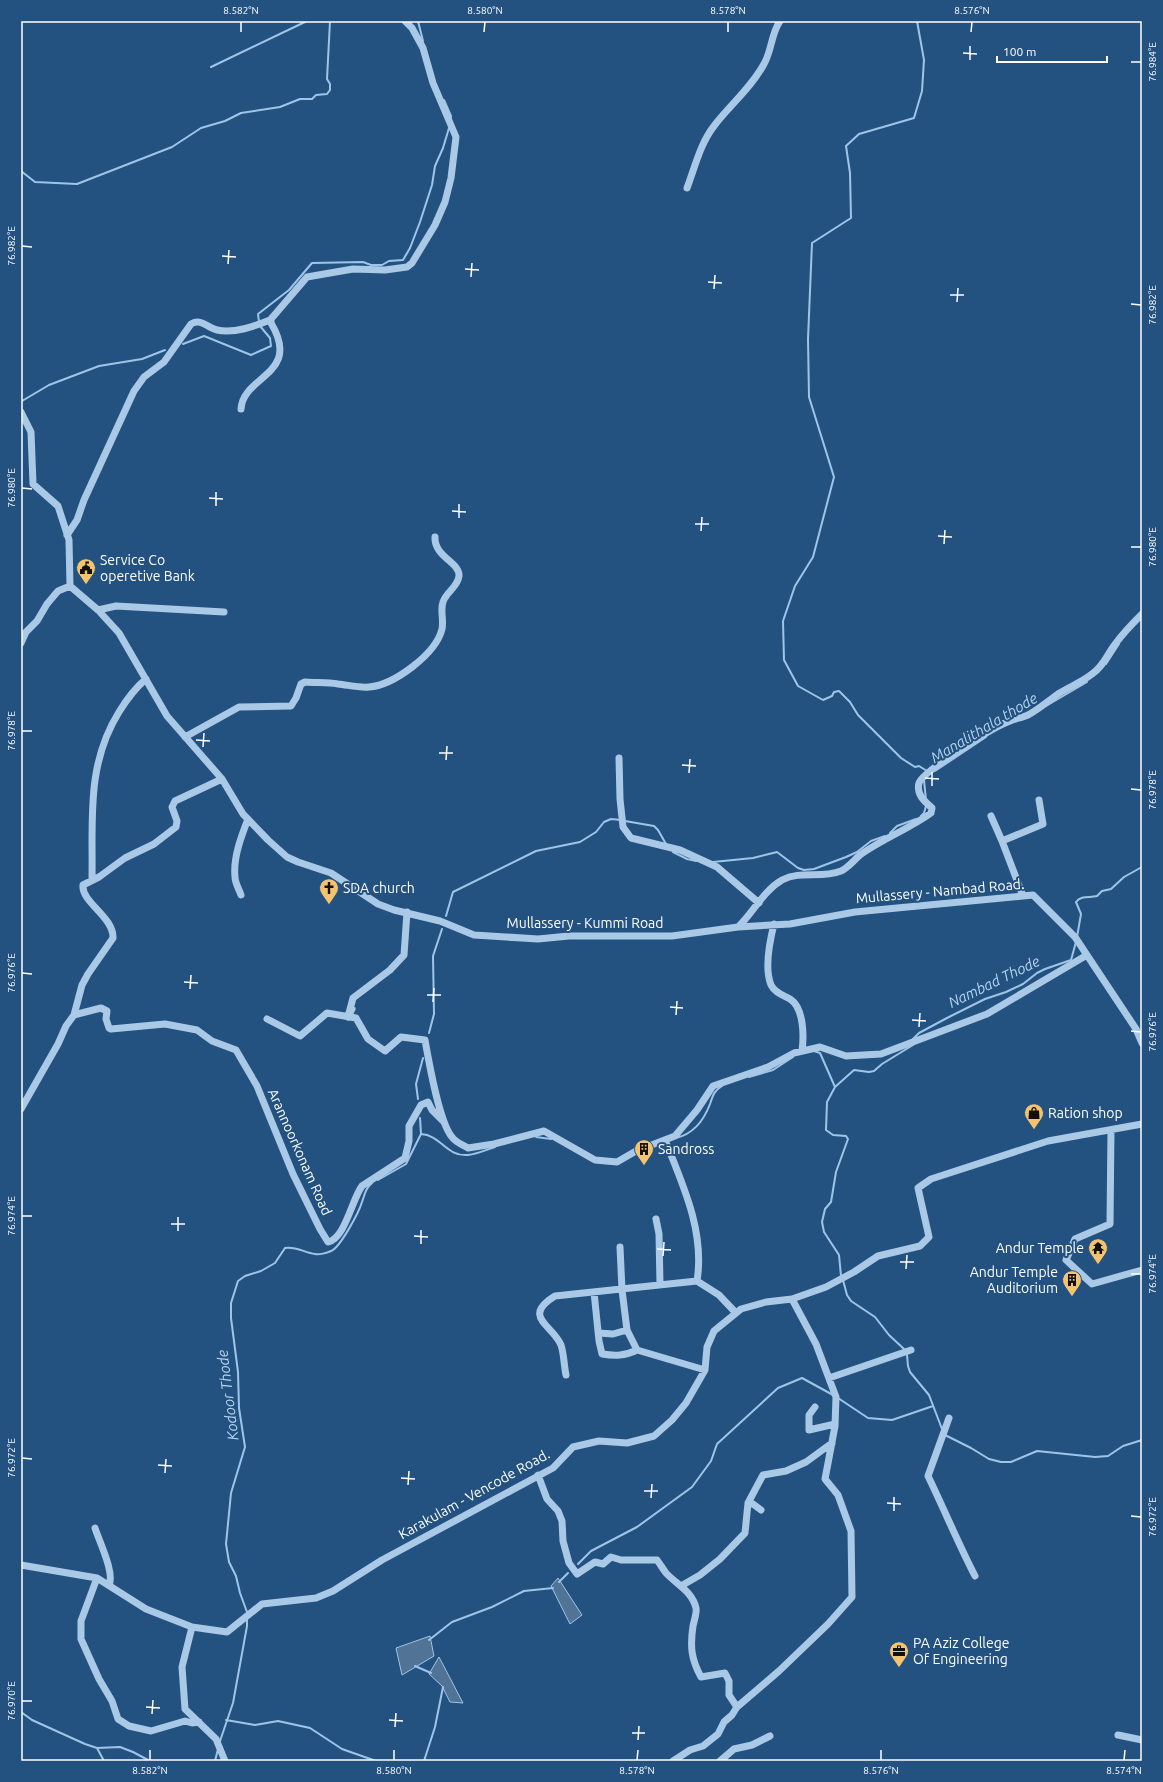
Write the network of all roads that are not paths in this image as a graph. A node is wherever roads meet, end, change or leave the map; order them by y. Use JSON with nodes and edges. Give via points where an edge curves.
{"nodes":[{"id":1,"x":405,"y":21,"type":"edge"},
{"id":2,"x":780,"y":21,"type":"edge"},
{"id":3,"x":687,"y":188,"type":"dead end"},
{"id":4,"x":272,"y":318,"type":"junction"},
{"id":5,"x":241,"y":409,"type":"dead end"},
{"id":6,"x":21,"y":412,"type":"edge"},
{"id":7,"x":67,"y":535,"type":"junction"},
{"id":8,"x":436,"y":537,"type":"dead end"},
{"id":9,"x":70,"y":586,"type":"junction"},
{"id":10,"x":98,"y":610,"type":"junction"},
{"id":11,"x":224,"y":612,"type":"dead end"},
{"id":12,"x":1142,"y":614,"type":"edge"},
{"id":13,"x":21,"y":643,"type":"edge"},
{"id":14,"x":146,"y":679,"type":"junction"},
{"id":15,"x":185,"y":737,"type":"junction"},
{"id":16,"x":619,"y":758,"type":"dead end"},
{"id":17,"x":222,"y":779,"type":"junction"},
{"id":18,"x":1039,"y":800,"type":"dead end"},
{"id":19,"x":992,"y":816,"type":"dead end"},
{"id":20,"x":248,"y":819,"type":"junction"},
{"id":21,"x":1002,"y":841,"type":"junction"},
{"id":22,"x":92,"y":879,"type":"junction"},
{"id":23,"x":241,"y":895,"type":"dead end"},
{"id":24,"x":1023,"y":896,"type":"junction"},
{"id":25,"x":759,"y":903,"type":"junction"},
{"id":26,"x":407,"y":912,"type":"junction"},
{"id":27,"x":774,"y":924,"type":"junction"},
{"id":28,"x":738,"y":927,"type":"junction"},
{"id":29,"x":1087,"y":955,"type":"junction"},
{"id":30,"x":352,"y":1009,"type":"dead end"},
{"id":31,"x":74,"y":1015,"type":"junction"},
{"id":32,"x":348,"y":1017,"type":"junction"},
{"id":33,"x":267,"y":1019,"type":"dead end"},
{"id":34,"x":1142,"y":1043,"type":"edge"},
{"id":35,"x":802,"y":1051,"type":"junction"},
{"id":36,"x":21,"y":1109,"type":"edge"},
{"id":37,"x":445,"y":1124,"type":"junction"},
{"id":38,"x":1142,"y":1124,"type":"edge"},
{"id":39,"x":1111,"y":1130,"type":"junction"},
{"id":40,"x":665,"y":1140,"type":"junction"},
{"id":41,"x":656,"y":1219,"type":"dead end"},
{"id":42,"x":620,"y":1247,"type":"dead end"},
{"id":43,"x":1142,"y":1270,"type":"edge"},
{"id":44,"x":697,"y":1281,"type":"junction"},
{"id":45,"x":660,"y":1284,"type":"junction"},
{"id":46,"x":622,"y":1290,"type":"junction"},
{"id":47,"x":594,"y":1292,"type":"junction"},
{"id":48,"x":792,"y":1299,"type":"junction"},
{"id":49,"x":736,"y":1313,"type":"junction"},
{"id":50,"x":627,"y":1330,"type":"junction"},
{"id":51,"x":599,"y":1334,"type":"junction"},
{"id":52,"x":637,"y":1350,"type":"junction"},
{"id":53,"x":911,"y":1350,"type":"dead end"},
{"id":54,"x":705,"y":1370,"type":"junction"},
{"id":55,"x":566,"y":1375,"type":"dead end"},
{"id":56,"x":829,"y":1378,"type":"junction"},
{"id":57,"x":814,"y":1407,"type":"dead end"},
{"id":58,"x":950,"y":1418,"type":"dead end"},
{"id":59,"x":835,"y":1424,"type":"junction"},
{"id":60,"x":832,"y":1443,"type":"junction"},
{"id":61,"x":538,"y":1476,"type":"junction"},
{"id":62,"x":748,"y":1503,"type":"junction"},
{"id":63,"x":761,"y":1510,"type":"dead end"},
{"id":64,"x":95,"y":1528,"type":"dead end"},
{"id":65,"x":21,"y":1565,"type":"edge"},
{"id":66,"x":975,"y":1576,"type":"dead end"},
{"id":67,"x":97,"y":1578,"type":"junction"},
{"id":68,"x":109,"y":1585,"type":"junction"},
{"id":69,"x":681,"y":1586,"type":"junction"},
{"id":70,"x":192,"y":1627,"type":"junction"},
{"id":71,"x":737,"y":1707,"type":"junction"},
{"id":72,"x":200,"y":1722,"type":"junction"},
{"id":73,"x":770,"y":1736,"type":"dead end"},
{"id":74,"x":1118,"y":1736,"type":"dead end"},
{"id":75,"x":1142,"y":1740,"type":"edge"},
{"id":76,"x":225,"y":1761,"type":"edge"},
{"id":77,"x":673,"y":1761,"type":"edge"},
{"id":78,"x":720,"y":1761,"type":"edge"}],
"edges":[{"from":1,"to":4,"type":"street","via":[[423,48],[433,83],[456,138],[448,191],[435,225],[407,267],[385,270],[353,269],[307,277]]},
{"from":2,"to":3,"type":"street","via":[[773,34],[764,64],[747,90],[707,135]]},
{"from":4,"to":5,"type":"street","via":[[279,345],[278,360],[270,372],[246,393],[241,402]]},
{"from":4,"to":7,"type":"street","via":[[248,328],[230,331],[217,330],[196,321],[191,324],[164,362],[144,377],[134,391],[77,520]]},
{"from":6,"to":7,"type":"street","via":[[31,432],[33,484],[58,506]]},
{"from":7,"to":9,"type":"street"},
{"from":8,"to":15,"type":"street","via":[[435,542],[441,553],[457,568],[459,576],[443,603],[442,628],[433,646],[410,669],[369,687],[305,682],[301,684],[291,706],[239,708]]},
{"from":9,"to":10,"type":"street","name":"Mullassery - Kummi Road"},
{"from":9,"to":13,"type":"street","via":[[58,591],[26,632]]},
{"from":10,"to":11,"type":"street","via":[[116,606]]},
{"from":10,"to":14,"type":"street","name":"Mullassery - Kummi Road","via":[[122,638]]},
{"from":12,"to":25,"type":"street","via":[[1123,633],[1099,669],[1091,676],[1058,694],[1028,715],[1007,722],[968,743],[921,780],[921,797],[932,808],[931,813],[859,856],[843,871],[824,875],[806,873],[781,881]]},
{"from":14,"to":15,"type":"street","name":"Mullassery - Kummi Road","via":[[167,716]]},
{"from":14,"to":22,"type":"street","via":[[133,690],[110,728],[101,750],[94,783]]},
{"from":15,"to":17,"type":"street","name":"Mullassery - Kummi Road"},
{"from":16,"to":25,"type":"street","via":[[623,827],[631,838],[680,850],[717,867]]},
{"from":17,"to":20,"type":"street","name":"Mullassery - Kummi Road"},
{"from":17,"to":22,"type":"street","via":[[175,801],[172,807],[178,821],[176,827],[154,844],[125,858],[104,875]]},
{"from":18,"to":21,"type":"street","via":[[1043,824]]},
{"from":19,"to":21,"type":"street"},
{"from":20,"to":23,"type":"street","via":[[240,837],[236,862],[235,878]]},
{"from":20,"to":26,"type":"street","name":"Mullassery - Kummi Road","via":[[287,857],[330,872],[378,904]]},
{"from":21,"to":24,"type":"street"},
{"from":22,"to":31,"type":"street","via":[[83,885],[83,888],[106,918],[113,938],[85,979]]},
{"from":24,"to":27,"type":"street","name":"Mullassery - Nambad Road.","via":[[855,912],[790,924]]},
{"from":24,"to":29,"type":"street","name":"Mullassery - Nambad Road.","via":[[1033,895],[1075,938]]},
{"from":25,"to":28,"type":"street"},
{"from":26,"to":28,"type":"street","name":"Mullassery - Kummi Road","via":[[440,920],[474,935],[538,939],[569,936],[672,936]]},
{"from":26,"to":32,"type":"street","via":[[404,955],[390,970],[353,998]]},
{"from":27,"to":28,"type":"street","name":"Mullassery - Nambad Road."},
{"from":27,"to":35,"type":"street","via":[[770,946],[771,983],[776,992],[791,1000],[798,1008],[803,1039]]},
{"from":29,"to":34,"type":"street","name":"Mullassery - Nambad Road.","via":[[1136,1029]]},
{"from":29,"to":35,"type":"street","name":"Arannoorkonam Road","via":[[987,1014],[881,1054],[846,1056],[820,1047]]},
{"from":30,"to":32,"type":"street"},
{"from":31,"to":36,"type":"street"},
{"from":31,"to":37,"type":"street","name":"Arannoorkonam Road","via":[[101,1008],[107,1011],[106,1019],[111,1029],[165,1024],[197,1030],[212,1041],[236,1050],[256,1086],[293,1174],[328,1242],[340,1233],[362,1186],[405,1158],[409,1126],[421,1105],[428,1102]]},
{"from":32,"to":33,"type":"street","name":"Arannoorkonam Road","via":[[327,1013],[300,1036]]},
{"from":32,"to":37,"type":"street","name":"Arannoorkonam Road","via":[[356,1018],[368,1039],[385,1050],[401,1037],[425,1040]]},
{"from":35,"to":40,"type":"street","name":"Arannoorkonam Road","via":[[768,1067],[713,1086],[675,1136]]},
{"from":37,"to":40,"type":"street","name":"Arannoorkonam Road","via":[[452,1138],[468,1148],[544,1131],[596,1160],[616,1162]]},
{"from":38,"to":39,"type":"street","name":"Karakulam - Vencode Road."},
{"from":39,"to":43,"type":"street","via":[[1110,1224],[1074,1239],[1066,1260],[1092,1284]]},
{"from":39,"to":48,"type":"street","name":"Karakulam - Vencode Road.","via":[[1048,1141],[931,1179],[918,1188],[929,1237],[920,1246],[878,1256],[842,1279]]},
{"from":40,"to":44,"type":"street","via":[[690,1205],[699,1257]]},
{"from":41,"to":45,"type":"street","via":[[659,1234]]},
{"from":42,"to":46,"type":"street"},
{"from":44,"to":45,"type":"street"},
{"from":44,"to":49,"type":"street","via":[[719,1295]]},
{"from":45,"to":46,"type":"street"},
{"from":46,"to":47,"type":"street"},
{"from":46,"to":50,"type":"street"},
{"from":47,"to":51,"type":"street"},
{"from":47,"to":55,"type":"street","via":[[555,1296],[542,1307],[541,1319],[561,1344]]},
{"from":48,"to":49,"type":"street","name":"Karakulam - Vencode Road.","via":[[766,1302],[741,1309]]},
{"from":48,"to":56,"type":"street","via":[[816,1344]]},
{"from":49,"to":54,"type":"street","name":"Karakulam - Vencode Road.","via":[[714,1332],[707,1347]]},
{"from":50,"to":51,"type":"street"},
{"from":50,"to":52,"type":"street"},
{"from":51,"to":52,"type":"street","via":[[602,1354],[617,1356]]},
{"from":52,"to":54,"type":"street"},
{"from":53,"to":56,"type":"street"},
{"from":54,"to":61,"type":"street","name":"Karakulam - Vencode Road.","via":[[686,1403],[654,1436],[627,1443],[599,1441],[573,1447],[553,1468]]},
{"from":56,"to":59,"type":"street","via":[[836,1397]]},
{"from":57,"to":59,"type":"street","via":[[809,1415],[809,1430]]},
{"from":58,"to":66,"type":"street","via":[[928,1476]]},
{"from":59,"to":60,"type":"street"},
{"from":60,"to":62,"type":"street","via":[[806,1462],[786,1471],[763,1475]]},
{"from":60,"to":71,"type":"street","via":[[825,1479],[838,1495],[851,1531],[852,1597],[779,1671]]},
{"from":61,"to":69,"type":"street","via":[[547,1499],[558,1511],[562,1521],[563,1541],[569,1563],[577,1574],[595,1562],[602,1564],[611,1557],[621,1560],[657,1560]]},
{"from":61,"to":70,"type":"street","name":"Karakulam - Vencode Road.","via":[[382,1560],[333,1591],[316,1598],[262,1604],[227,1632]]},
{"from":62,"to":63,"type":"street"},
{"from":62,"to":69,"type":"street","via":[[745,1533],[720,1560]]},
{"from":64,"to":68,"type":"street","via":[[109,1567]]},
{"from":65,"to":67,"type":"street","name":"Karakulam - Vencode Road."},
{"from":67,"to":68,"type":"street","name":"Karakulam - Vencode Road."},
{"from":67,"to":72,"type":"street","via":[[81,1621],[81,1639],[112,1701],[118,1719],[129,1726],[152,1731],[185,1721]]},
{"from":68,"to":70,"type":"street","name":"Karakulam - Vencode Road.","via":[[146,1609]]},
{"from":69,"to":71,"type":"street","via":[[688,1592],[696,1609],[691,1639],[694,1665],[701,1677],[725,1673],[729,1681],[729,1695]]},
{"from":70,"to":72,"type":"street","via":[[182,1667],[185,1709]]},
{"from":71,"to":77,"type":"street","via":[[718,1734],[703,1746],[690,1750]]},
{"from":72,"to":76,"type":"street","via":[[216,1739]]},
{"from":73,"to":78,"type":"street","via":[[752,1745],[734,1749]]},
{"from":74,"to":75,"type":"street"}]}
